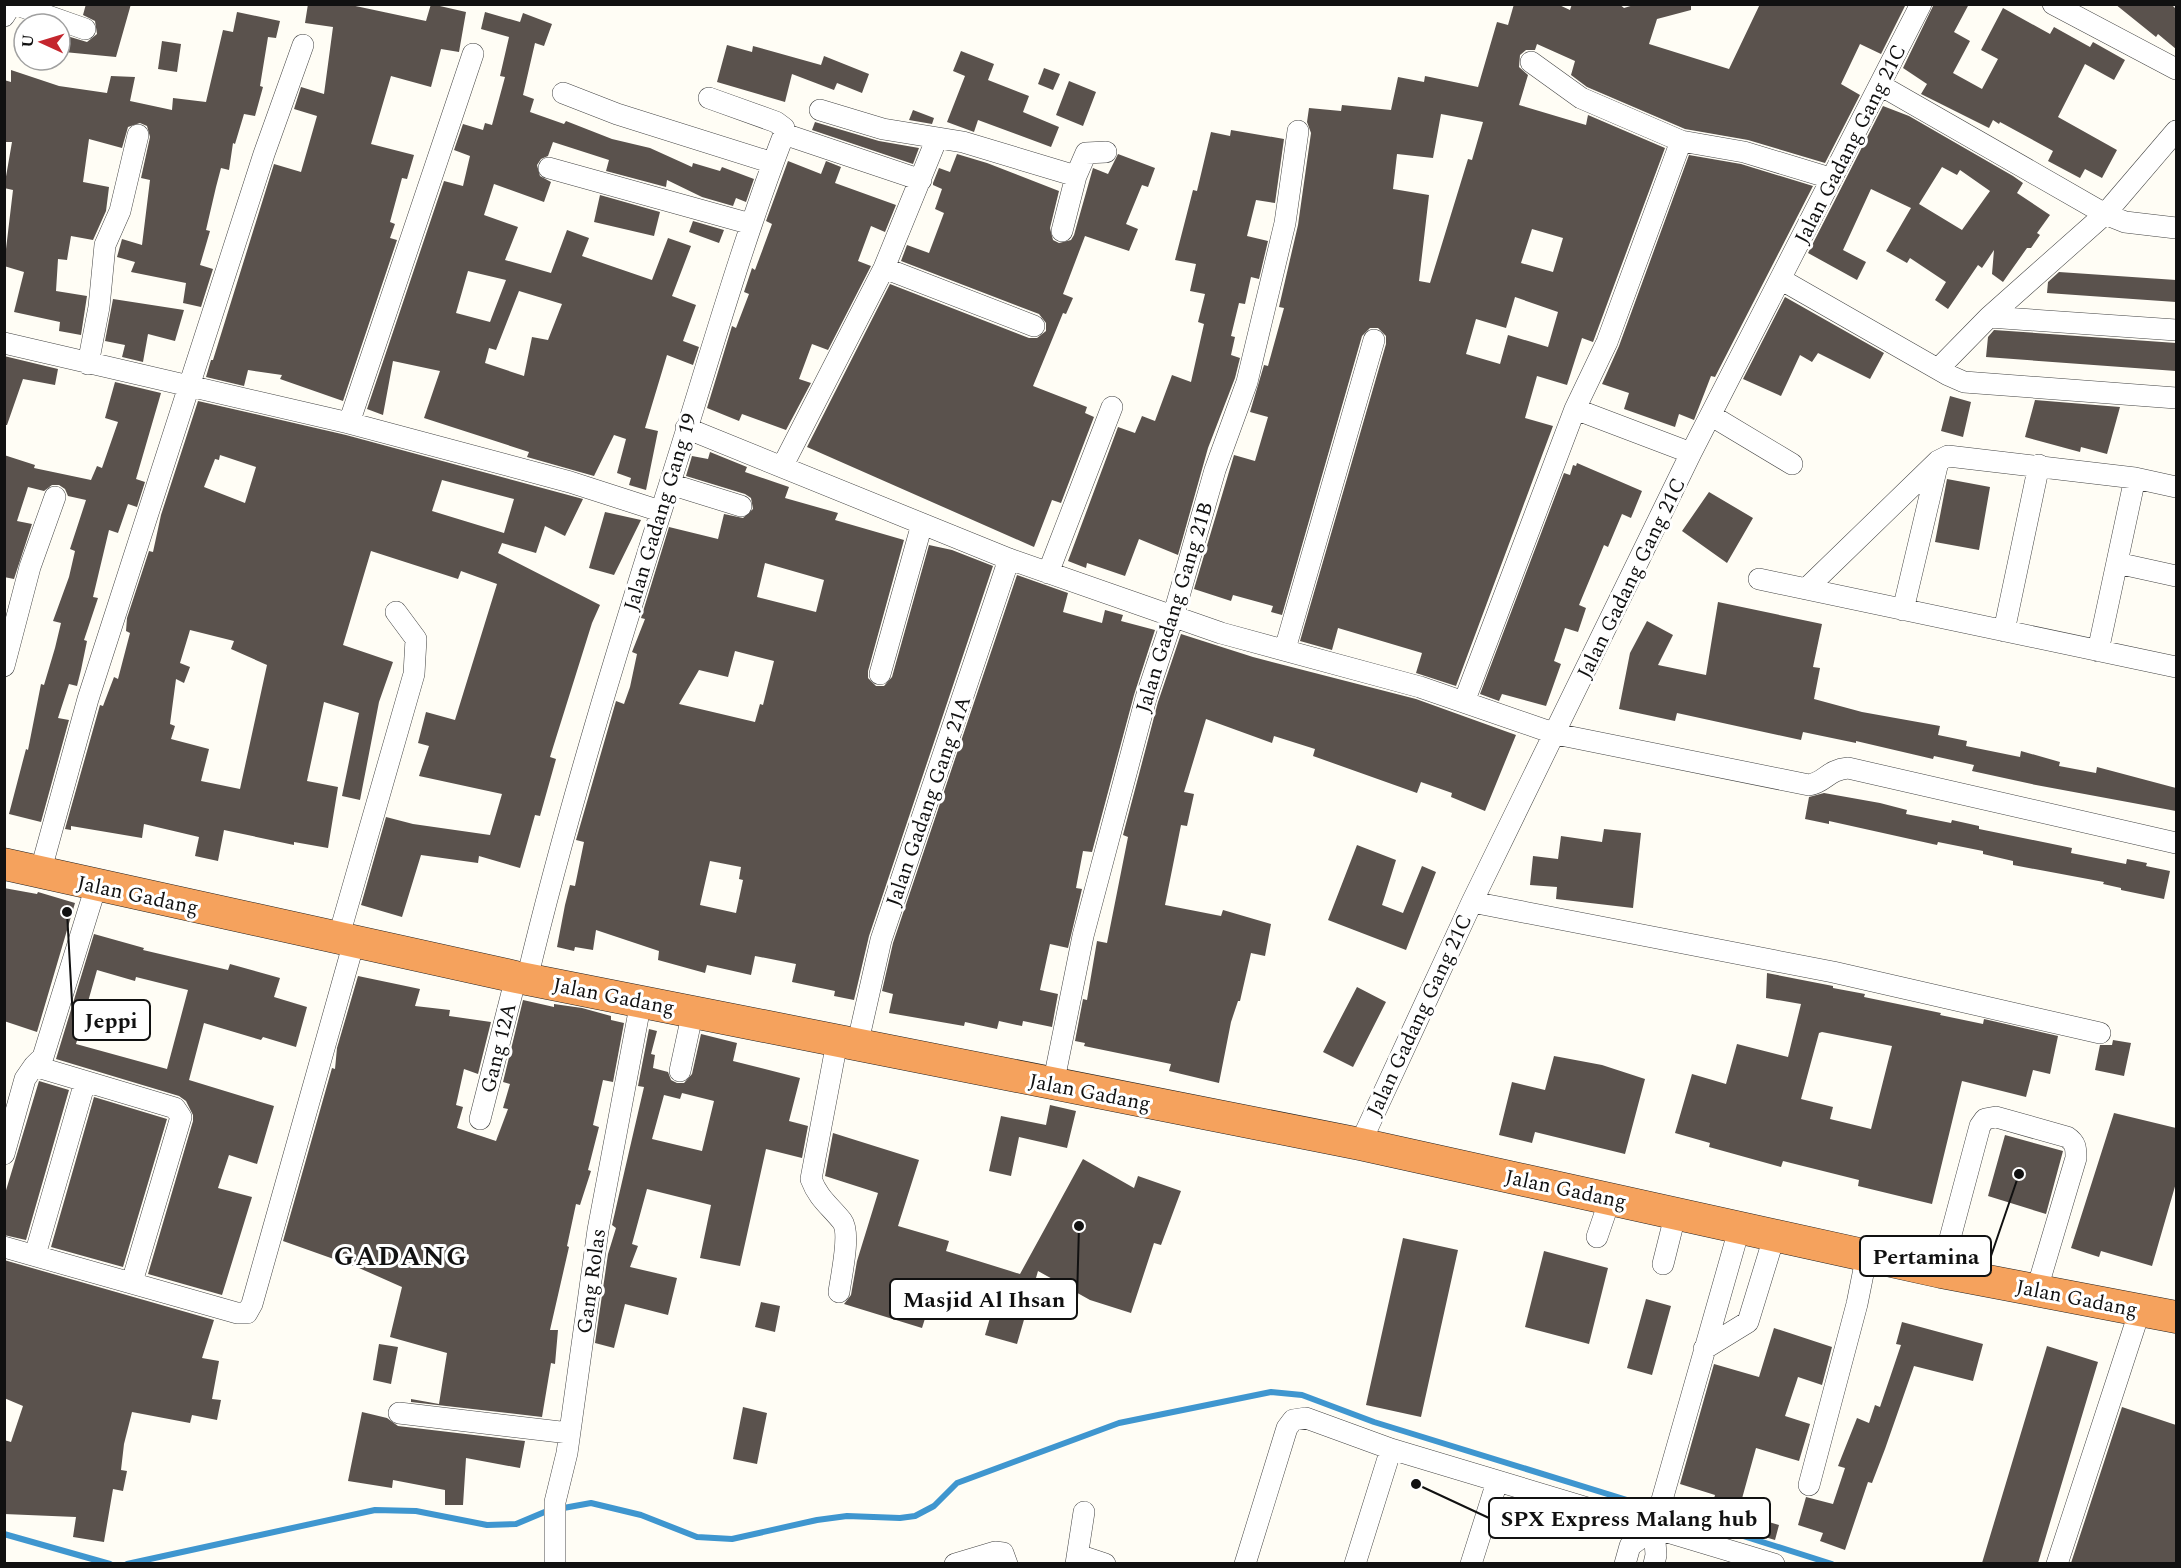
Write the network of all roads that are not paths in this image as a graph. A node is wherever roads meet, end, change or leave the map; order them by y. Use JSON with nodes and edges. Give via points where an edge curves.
{"nodes":[{"id":1,"x":2053,"y":4,"type":"edge"},
{"id":2,"x":1918,"y":11,"type":"edge"},
{"id":3,"x":4,"y":16,"type":"edge"},
{"id":4,"x":85,"y":29,"type":"dead end"},
{"id":5,"x":303,"y":45,"type":"dead end"},
{"id":6,"x":472,"y":54,"type":"dead end"},
{"id":7,"x":1531,"y":62,"type":"dead end"},
{"id":8,"x":2176,"y":69,"type":"edge"},
{"id":9,"x":1880,"y":85,"type":"junction"},
{"id":10,"x":563,"y":93,"type":"dead end"},
{"id":11,"x":709,"y":98,"type":"dead end"},
{"id":12,"x":820,"y":110,"type":"dead end"},
{"id":13,"x":1298,"y":131,"type":"dead end"},
{"id":14,"x":2176,"y":131,"type":"edge"},
{"id":15,"x":784,"y":134,"type":"junction"},
{"id":16,"x":138,"y":135,"type":"dead end"},
{"id":17,"x":937,"y":138,"type":"junction"},
{"id":18,"x":1681,"y":141,"type":"junction"},
{"id":19,"x":1106,"y":152,"type":"dead end"},
{"id":20,"x":773,"y":162,"type":"junction"},
{"id":21,"x":549,"y":168,"type":"dead end"},
{"id":22,"x":1076,"y":176,"type":"junction"},
{"id":23,"x":1830,"y":178,"type":"junction"},
{"id":24,"x":921,"y":180,"type":"junction"},
{"id":25,"x":2106,"y":214,"type":"junction"},
{"id":26,"x":751,"y":224,"type":"junction"},
{"id":27,"x":2176,"y":228,"type":"edge"},
{"id":28,"x":1062,"y":231,"type":"dead end"},
{"id":29,"x":885,"y":268,"type":"junction"},
{"id":30,"x":1782,"y":280,"type":"junction"},
{"id":31,"x":1989,"y":317,"type":"junction"},
{"id":32,"x":1034,"y":326,"type":"dead end"},
{"id":33,"x":2176,"y":330,"type":"edge"},
{"id":34,"x":1374,"y":340,"type":"dead end"},
{"id":35,"x":4,"y":343,"type":"edge"},
{"id":36,"x":88,"y":364,"type":"junction"},
{"id":37,"x":1938,"y":369,"type":"junction"},
{"id":38,"x":190,"y":387,"type":"junction"},
{"id":39,"x":2176,"y":398,"type":"edge"},
{"id":40,"x":1112,"y":407,"type":"dead end"},
{"id":41,"x":1575,"y":409,"type":"junction"},
{"id":42,"x":1712,"y":416,"type":"junction"},
{"id":43,"x":349,"y":423,"type":"junction"},
{"id":44,"x":686,"y":428,"type":"junction"},
{"id":45,"x":1691,"y":453,"type":"junction"},
{"id":46,"x":1938,"y":461,"type":"junction"},
{"id":47,"x":1792,"y":464,"type":"dead end"},
{"id":48,"x":2038,"y":465,"type":"junction"},
{"id":49,"x":782,"y":467,"type":"junction"},
{"id":50,"x":2135,"y":478,"type":"junction"},
{"id":51,"x":670,"y":484,"type":"junction"},
{"id":52,"x":2176,"y":487,"type":"edge"},
{"id":53,"x":55,"y":497,"type":"dead end"},
{"id":54,"x":741,"y":506,"type":"dead end"},
{"id":55,"x":660,"y":511,"type":"junction"},
{"id":56,"x":922,"y":524,"type":"junction"},
{"id":57,"x":1009,"y":559,"type":"junction"},
{"id":58,"x":2117,"y":563,"type":"junction"},
{"id":59,"x":1048,"y":573,"type":"junction"},
{"id":60,"x":2176,"y":576,"type":"edge"},
{"id":61,"x":1759,"y":579,"type":"dead end"},
{"id":62,"x":1806,"y":589,"type":"junction"},
{"id":63,"x":1903,"y":610,"type":"junction"},
{"id":64,"x":396,"y":612,"type":"dead end"},
{"id":65,"x":1173,"y":617,"type":"junction"},
{"id":66,"x":2004,"y":631,"type":"junction"},
{"id":67,"x":1285,"y":649,"type":"junction"},
{"id":68,"x":2098,"y":651,"type":"junction"},
{"id":69,"x":4,"y":666,"type":"edge"},
{"id":70,"x":2176,"y":667,"type":"edge"},
{"id":71,"x":880,"y":674,"type":"dead end"},
{"id":72,"x":1464,"y":702,"type":"junction"},
{"id":73,"x":1556,"y":734,"type":"junction"},
{"id":74,"x":2176,"y":843,"type":"edge"},
{"id":75,"x":4,"y":864,"type":"edge"},
{"id":76,"x":39,"y":873,"type":"junction"},
{"id":77,"x":96,"y":886,"type":"junction"},
{"id":78,"x":1472,"y":902,"type":"junction"},
{"id":79,"x":346,"y":940,"type":"junction"},
{"id":80,"x":521,"y":978,"type":"junction"},
{"id":81,"x":641,"y":1000,"type":"junction"},
{"id":82,"x":693,"y":1011,"type":"junction"},
{"id":83,"x":2100,"y":1033,"type":"dead end"},
{"id":84,"x":847,"y":1044,"type":"junction"},
{"id":85,"x":34,"y":1066,"type":"junction"},
{"id":86,"x":680,"y":1071,"type":"dead end"},
{"id":87,"x":85,"y":1082,"type":"junction"},
{"id":88,"x":1053,"y":1085,"type":"junction"},
{"id":89,"x":480,"y":1119,"type":"dead end"},
{"id":90,"x":1360,"y":1144,"type":"junction"},
{"id":91,"x":4,"y":1154,"type":"edge"},
{"id":92,"x":1610,"y":1199,"type":"junction"},
{"id":93,"x":1677,"y":1212,"type":"junction"},
{"id":94,"x":1740,"y":1226,"type":"junction"},
{"id":95,"x":1775,"y":1234,"type":"junction"},
{"id":96,"x":1597,"y":1237,"type":"dead end"},
{"id":97,"x":4,"y":1247,"type":"edge"},
{"id":98,"x":1867,"y":1254,"type":"junction"},
{"id":99,"x":35,"y":1255,"type":"junction"},
{"id":100,"x":1664,"y":1264,"type":"dead end"},
{"id":101,"x":1941,"y":1272,"type":"junction"},
{"id":102,"x":132,"y":1282,"type":"junction"},
{"id":103,"x":2037,"y":1289,"type":"junction"},
{"id":104,"x":839,"y":1292,"type":"dead end"},
{"id":105,"x":2140,"y":1310,"type":"junction"},
{"id":106,"x":2176,"y":1317,"type":"edge"},
{"id":107,"x":1704,"y":1349,"type":"junction"},
{"id":108,"x":399,"y":1413,"type":"dead end"},
{"id":109,"x":569,"y":1433,"type":"junction"},
{"id":110,"x":1391,"y":1449,"type":"junction"},
{"id":111,"x":1497,"y":1482,"type":"junction"},
{"id":112,"x":1809,"y":1485,"type":"dead end"},
{"id":113,"x":1084,"y":1512,"type":"dead end"},
{"id":114,"x":1654,"y":1528,"type":"junction"},
{"id":115,"x":1077,"y":1559,"type":"edge"},
{"id":116,"x":555,"y":1563,"type":"edge"},
{"id":117,"x":955,"y":1563,"type":"edge"},
{"id":118,"x":1007,"y":1563,"type":"edge"},
{"id":119,"x":1105,"y":1563,"type":"edge"},
{"id":120,"x":1245,"y":1563,"type":"edge"},
{"id":121,"x":1355,"y":1563,"type":"edge"},
{"id":122,"x":1471,"y":1563,"type":"edge"},
{"id":123,"x":1624,"y":1563,"type":"edge"},
{"id":124,"x":1654,"y":1563,"type":"edge"},
{"id":125,"x":1774,"y":1563,"type":"edge"},
{"id":126,"x":2057,"y":1563,"type":"edge"}],
"edges":[{"from":1,"to":8,"type":"street"},
{"from":2,"to":9,"type":"street","name":"Jalan Gadang Gang 21C"},
{"from":3,"to":4,"type":"street","via":[[11,5],[17,5]]},
{"from":5,"to":38,"type":"street"},
{"from":6,"to":43,"type":"street"},
{"from":7,"to":18,"type":"street","via":[[1581,98]]},
{"from":9,"to":23,"type":"street","name":"Jalan Gadang Gang 21C"},
{"from":9,"to":25,"type":"street"},
{"from":10,"to":20,"type":"street","via":[[617,114]]},
{"from":11,"to":15,"type":"street","via":[[776,122],[784,128]]},
{"from":12,"to":17,"type":"street","via":[[860,123]]},
{"from":13,"to":65,"type":"street","name":"Jalan Gadang Gang 21B","via":[[1285,224],[1246,382],[1195,534]]},
{"from":14,"to":25,"type":"street"},
{"from":15,"to":20,"type":"street","name":"Jalan Gadang Gang 19"},
{"from":15,"to":24,"type":"street"},
{"from":16,"to":36,"type":"street","via":[[120,211],[105,245]]},
{"from":17,"to":22,"type":"street"},
{"from":17,"to":24,"type":"street"},
{"from":18,"to":23,"type":"street","via":[[1744,152]]},
{"from":18,"to":41,"type":"street","via":[[1607,342]]},
{"from":19,"to":22,"type":"street","via":[[1086,153]]},
{"from":20,"to":26,"type":"street","name":"Jalan Gadang Gang 19"},
{"from":21,"to":26,"type":"street"},
{"from":22,"to":28,"type":"street"},
{"from":23,"to":30,"type":"street","name":"Jalan Gadang Gang 21C"},
{"from":24,"to":29,"type":"street"},
{"from":25,"to":27,"type":"street","via":[[2125,222]]},
{"from":25,"to":31,"type":"street"},
{"from":26,"to":44,"type":"street","name":"Jalan Gadang Gang 19"},
{"from":29,"to":32,"type":"street"},
{"from":29,"to":49,"type":"street"},
{"from":30,"to":37,"type":"street"},
{"from":30,"to":42,"type":"street","name":"Jalan Gadang Gang 21C"},
{"from":31,"to":33,"type":"street"},
{"from":31,"to":37,"type":"street"},
{"from":34,"to":67,"type":"street"},
{"from":35,"to":36,"type":"street"},
{"from":36,"to":38,"type":"street"},
{"from":37,"to":39,"type":"street","via":[[1964,382]]},
{"from":38,"to":43,"type":"street"},
{"from":38,"to":76,"type":"street","via":[[88,699]]},
{"from":40,"to":59,"type":"street"},
{"from":41,"to":45,"type":"street"},
{"from":41,"to":72,"type":"street"},
{"from":42,"to":45,"type":"street","name":"Jalan Gadang Gang 21C"},
{"from":42,"to":47,"type":"street"},
{"from":43,"to":55,"type":"street","via":[[570,482]]},
{"from":44,"to":49,"type":"street"},
{"from":44,"to":51,"type":"street","name":"Jalan Gadang Gang 19"},
{"from":45,"to":73,"type":"street","name":"Jalan Gadang Gang 21C"},
{"from":46,"to":48,"type":"street","via":[[1948,456]]},
{"from":46,"to":62,"type":"street"},
{"from":46,"to":63,"type":"street"},
{"from":48,"to":50,"type":"street"},
{"from":48,"to":66,"type":"street"},
{"from":49,"to":56,"type":"street"},
{"from":50,"to":52,"type":"street"},
{"from":50,"to":58,"type":"street"},
{"from":51,"to":54,"type":"street"},
{"from":51,"to":55,"type":"street","name":"Jalan Gadang Gang 19"},
{"from":53,"to":69,"type":"street","via":[[30,567]]},
{"from":55,"to":80,"type":"street","name":"Jalan Gadang Gang 19"},
{"from":56,"to":57,"type":"street"},
{"from":56,"to":71,"type":"street"},
{"from":57,"to":59,"type":"street"},
{"from":57,"to":84,"type":"street","name":"Jalan Gadang Gang 21A"},
{"from":58,"to":60,"type":"street"},
{"from":58,"to":68,"type":"street"},
{"from":59,"to":65,"type":"street"},
{"from":61,"to":62,"type":"street"},
{"from":62,"to":63,"type":"street"},
{"from":63,"to":66,"type":"street"},
{"from":64,"to":79,"type":"street","via":[[416,639],[414,674]]},
{"from":65,"to":67,"type":"street"},
{"from":65,"to":88,"type":"street","name":"Jalan Gadang Gang 21B","via":[[1146,698],[1102,861]]},
{"from":66,"to":68,"type":"street"},
{"from":67,"to":72,"type":"street"},
{"from":68,"to":70,"type":"street"},
{"from":72,"to":73,"type":"street"},
{"from":73,"to":74,"type":"street","via":[[1809,785],[1832,771],[1848,768]]},
{"from":73,"to":78,"type":"street","name":"Jalan Gadang Gang 21C"},
{"from":75,"to":76,"type":"highway","name":"Jalan Gadang"},
{"from":76,"to":77,"type":"highway","name":"Jalan Gadang"},
{"from":77,"to":79,"type":"highway","name":"Jalan Gadang"},
{"from":77,"to":85,"type":"street","via":[[43,1057]]},
{"from":78,"to":83,"type":"street","via":[[1833,972]]},
{"from":78,"to":90,"type":"street","name":"Jalan Gadang Gang 21C"},
{"from":79,"to":80,"type":"highway","name":"Jalan Gadang"},
{"from":79,"to":102,"type":"street","via":[[247,1313]]},
{"from":80,"to":81,"type":"highway","name":"Jalan Gadang"},
{"from":80,"to":89,"type":"street","name":"Gang 12A"},
{"from":81,"to":82,"type":"highway","name":"Jalan Gadang"},
{"from":81,"to":109,"type":"street","name":"Gang Rolas","via":[[598,1230]]},
{"from":82,"to":84,"type":"highway","name":"Jalan Gadang"},
{"from":82,"to":86,"type":"street"},
{"from":84,"to":88,"type":"highway","name":"Jalan Gadang"},
{"from":84,"to":104,"type":"street","name":"Jalan Gadang Gang 21A","via":[[811,1179],[816,1194],[844,1223]]},
{"from":85,"to":87,"type":"street"},
{"from":85,"to":91,"type":"street","via":[[25,1079]]},
{"from":87,"to":99,"type":"street"},
{"from":87,"to":102,"type":"street","via":[[175,1108],[181,1117]]},
{"from":88,"to":90,"type":"highway","name":"Jalan Gadang"},
{"from":90,"to":92,"type":"highway","name":"Jalan Gadang"},
{"from":92,"to":93,"type":"highway","name":"Jalan Gadang"},
{"from":92,"to":96,"type":"street"},
{"from":93,"to":94,"type":"highway","name":"Jalan Gadang"},
{"from":93,"to":100,"type":"street"},
{"from":94,"to":95,"type":"highway","name":"Jalan Gadang"},
{"from":94,"to":107,"type":"street"},
{"from":95,"to":98,"type":"highway","name":"Jalan Gadang"},
{"from":95,"to":107,"type":"street","via":[[1749,1322]]},
{"from":97,"to":99,"type":"street"},
{"from":98,"to":101,"type":"highway","name":"Jalan Gadang"},
{"from":98,"to":112,"type":"street"},
{"from":99,"to":102,"type":"street"},
{"from":101,"to":103,"type":"highway","name":"Jalan Gadang"},
{"from":101,"to":103,"type":"street","via":[[1980,1126],[1985,1119],[1996,1117],[2067,1137],[2076,1149]]},
{"from":103,"to":105,"type":"highway","name":"Jalan Gadang"},
{"from":105,"to":106,"type":"highway","name":"Jalan Gadang"},
{"from":105,"to":126,"type":"street"},
{"from":107,"to":114,"type":"street"},
{"from":108,"to":109,"type":"street"},
{"from":109,"to":116,"type":"street","name":"Gang Rolas","via":[[555,1510]]},
{"from":110,"to":111,"type":"street"},
{"from":110,"to":120,"type":"street","via":[[1306,1418],[1293,1420],[1287,1428]]},
{"from":110,"to":121,"type":"street"},
{"from":111,"to":114,"type":"street"},
{"from":111,"to":122,"type":"street"},
{"from":113,"to":115,"type":"street"},
{"from":114,"to":123,"type":"street","via":[[1630,1546]]},
{"from":114,"to":124,"type":"street"},
{"from":114,"to":125,"type":"street"},
{"from":115,"to":119,"type":"street"},
{"from":117,"to":118,"type":"street","via":[[995,1552],[1003,1553]]}]}
